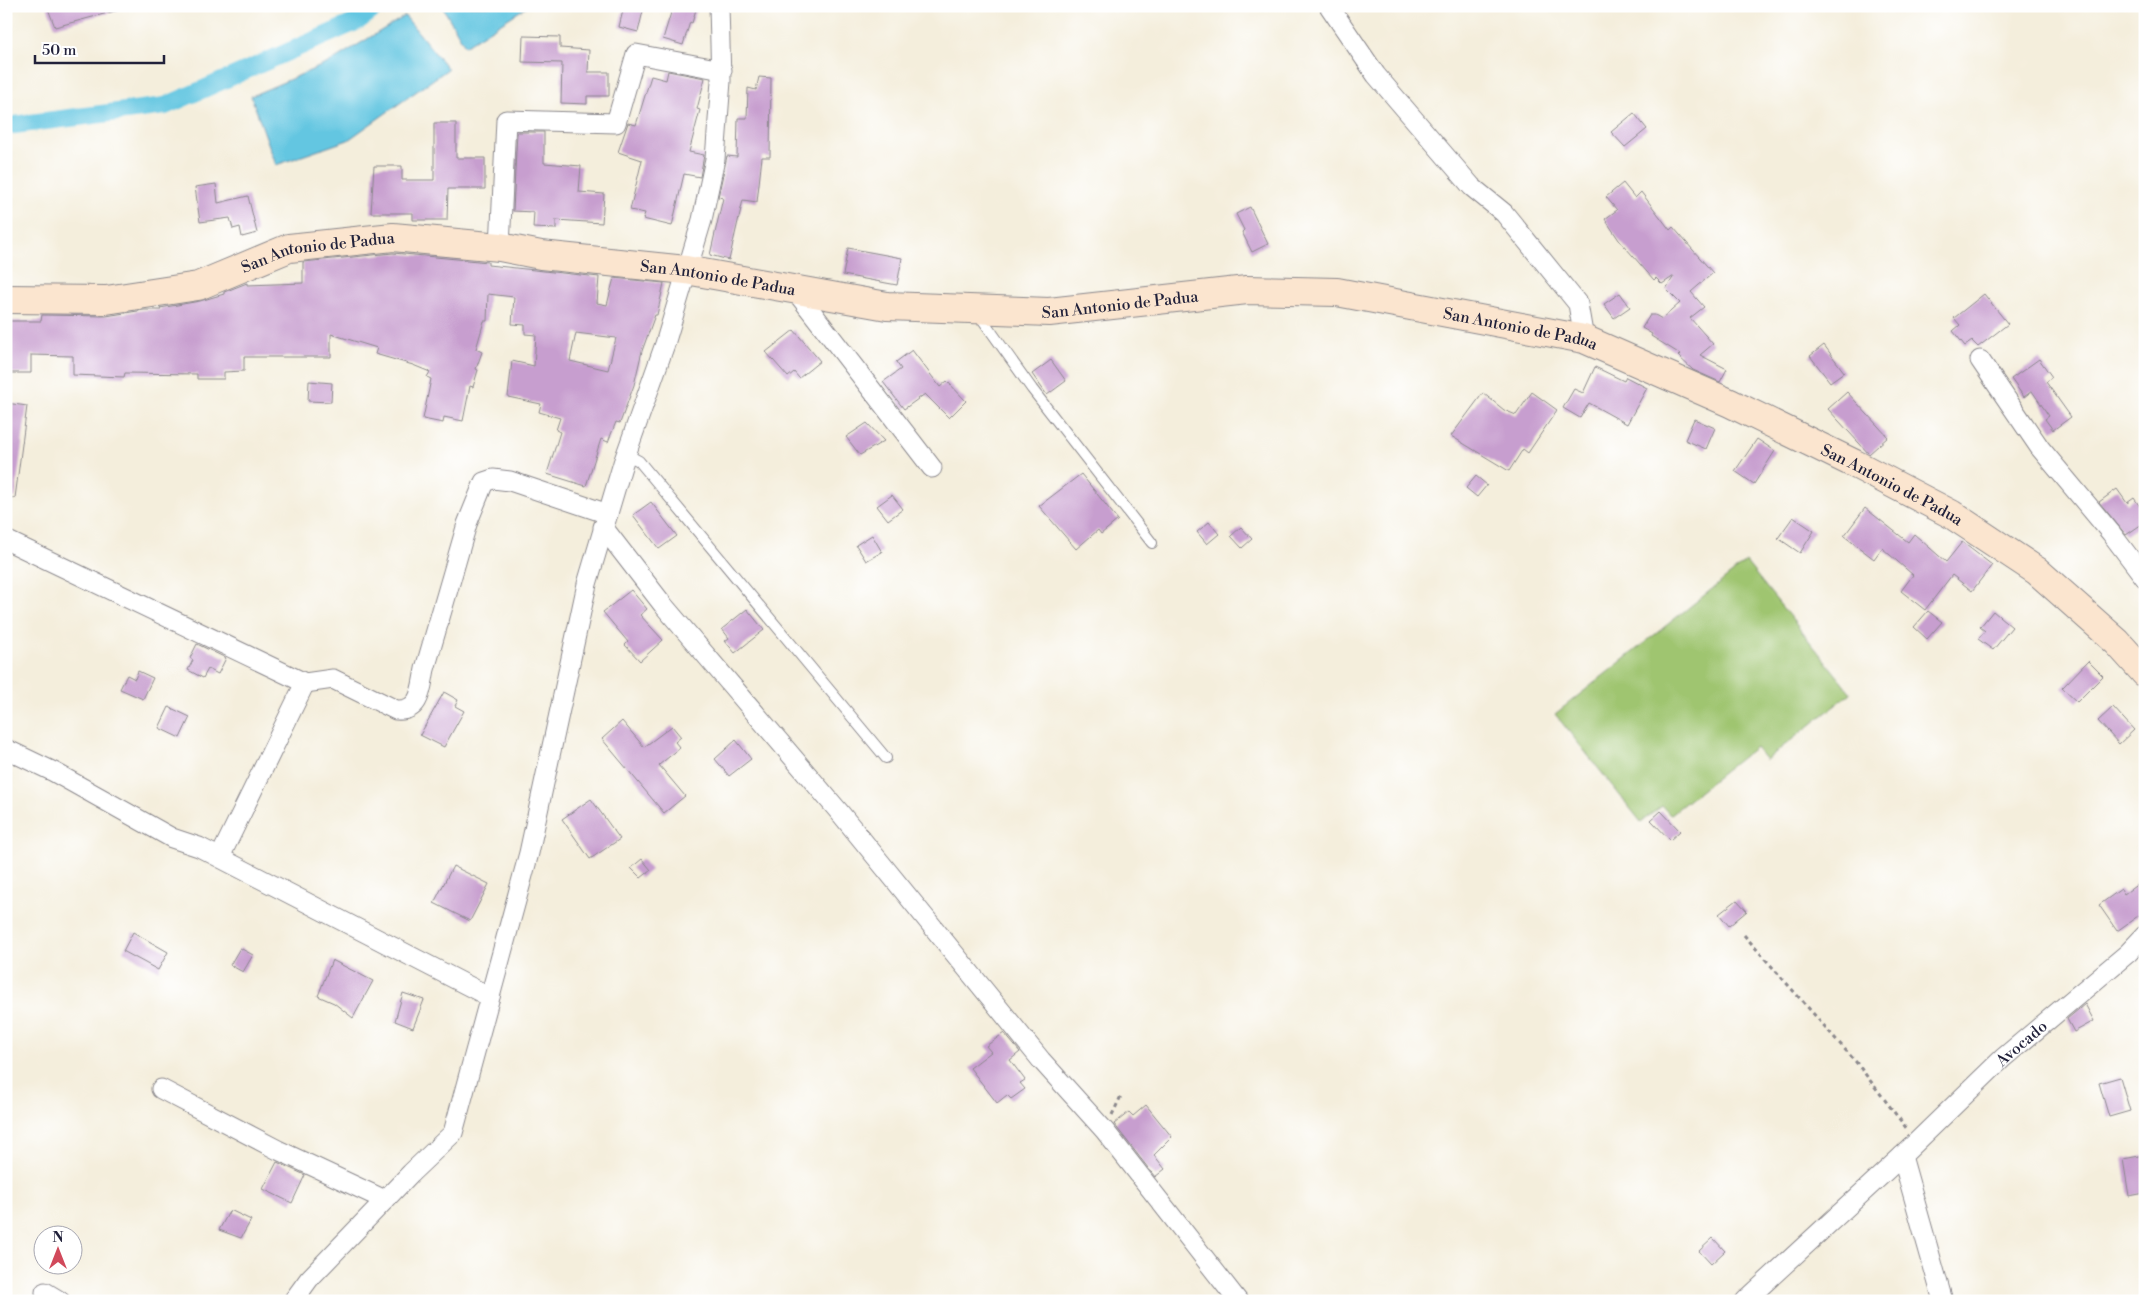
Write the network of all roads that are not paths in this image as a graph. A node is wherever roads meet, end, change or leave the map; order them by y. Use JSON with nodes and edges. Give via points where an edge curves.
{"nodes":[{"id":1,"x":720,"y":6,"type":"edge"},
{"id":2,"x":1329,"y":6,"type":"edge"},
{"id":3,"x":722,"y":70,"type":"junction"},
{"id":4,"x":500,"y":247,"type":"junction"},
{"id":5,"x":686,"y":270,"type":"junction"},
{"id":6,"x":794,"y":289,"type":"junction"},
{"id":7,"x":6,"y":298,"type":"edge"},
{"id":8,"x":975,"y":308,"type":"junction"},
{"id":9,"x":1584,"y":339,"type":"junction"},
{"id":10,"x":1980,"y":360,"type":"dead end"},
{"id":11,"x":626,"y":454,"type":"junction"},
{"id":12,"x":932,"y":468,"type":"dead end"},
{"id":13,"x":606,"y":521,"type":"junction"},
{"id":14,"x":8,"y":542,"type":"dead end"},
{"id":15,"x":1152,"y":543,"type":"dead end"},
{"id":16,"x":2145,"y":578,"type":"edge"},
{"id":17,"x":2145,"y":673,"type":"edge"},
{"id":18,"x":305,"y":683,"type":"junction"},
{"id":19,"x":6,"y":749,"type":"edge"},
{"id":20,"x":886,"y":758,"type":"dead end"},
{"id":21,"x":220,"y":858,"type":"junction"},
{"id":22,"x":2145,"y":935,"type":"edge"},
{"id":23,"x":490,"y":997,"type":"junction"},
{"id":24,"x":161,"y":1089,"type":"dead end"},
{"id":25,"x":1902,"y":1156,"type":"junction"},
{"id":26,"x":385,"y":1200,"type":"junction"},
{"id":27,"x":294,"y":1301,"type":"edge"},
{"id":28,"x":1238,"y":1301,"type":"edge"},
{"id":29,"x":1745,"y":1301,"type":"edge"},
{"id":30,"x":1943,"y":1301,"type":"edge"}],
"edges":[{"from":1,"to":3,"type":"street"},
{"from":2,"to":9,"type":"street","via":[[1376,75],[1472,187],[1504,213],[1578,304]]},
{"from":3,"to":4,"type":"street","via":[[636,54],[616,123],[506,120]]},
{"from":3,"to":5,"type":"street","via":[[714,159],[702,220]]},
{"from":4,"to":5,"type":"street","name":"San Antonio de Padua","via":[[541,255]]},
{"from":4,"to":7,"type":"street","name":"San Antonio de Padua","via":[[393,237],[289,248],[198,286],[106,300]]},
{"from":5,"to":6,"type":"street","name":"San Antonio de Padua"},
{"from":5,"to":11,"type":"street","via":[[665,344]]},
{"from":6,"to":8,"type":"street","name":"San Antonio de Padua","via":[[888,306]]},
{"from":6,"to":12,"type":"street"},
{"from":8,"to":9,"type":"street","name":"San Antonio de Padua","via":[[1048,312],[1247,290],[1337,292]]},
{"from":8,"to":15,"type":"lane","via":[[1032,389]]},
{"from":9,"to":17,"type":"street","name":"San Antonio de Padua","via":[[1730,403],[1951,514],[2037,571],[2117,642]]},
{"from":10,"to":16,"type":"street","via":[[2040,448]]},
{"from":11,"to":13,"type":"street"},
{"from":11,"to":20,"type":"lane","via":[[639,461]]},
{"from":13,"to":18,"type":"street","via":[[510,481],[493,479],[484,482],[467,524],[420,694],[413,707],[396,710],[333,679]]},
{"from":13,"to":23,"type":"street","via":[[587,584],[529,854]]},
{"from":13,"to":28,"type":"street","via":[[664,606],[841,814],[1040,1060],[1105,1131]]},
{"from":14,"to":18,"type":"street"},
{"from":18,"to":21,"type":"street"},
{"from":19,"to":21,"type":"street","via":[[172,838]]},
{"from":21,"to":23,"type":"street"},
{"from":22,"to":25,"type":"street","name":"Avocado","via":[[2003,1058]]},
{"from":23,"to":26,"type":"street","via":[[453,1133]]},
{"from":24,"to":26,"type":"street","via":[[278,1150]]},
{"from":25,"to":29,"type":"street","name":"Avocado"},
{"from":25,"to":30,"type":"street"},
{"from":26,"to":27,"type":"street","via":[[309,1279]]}]}
